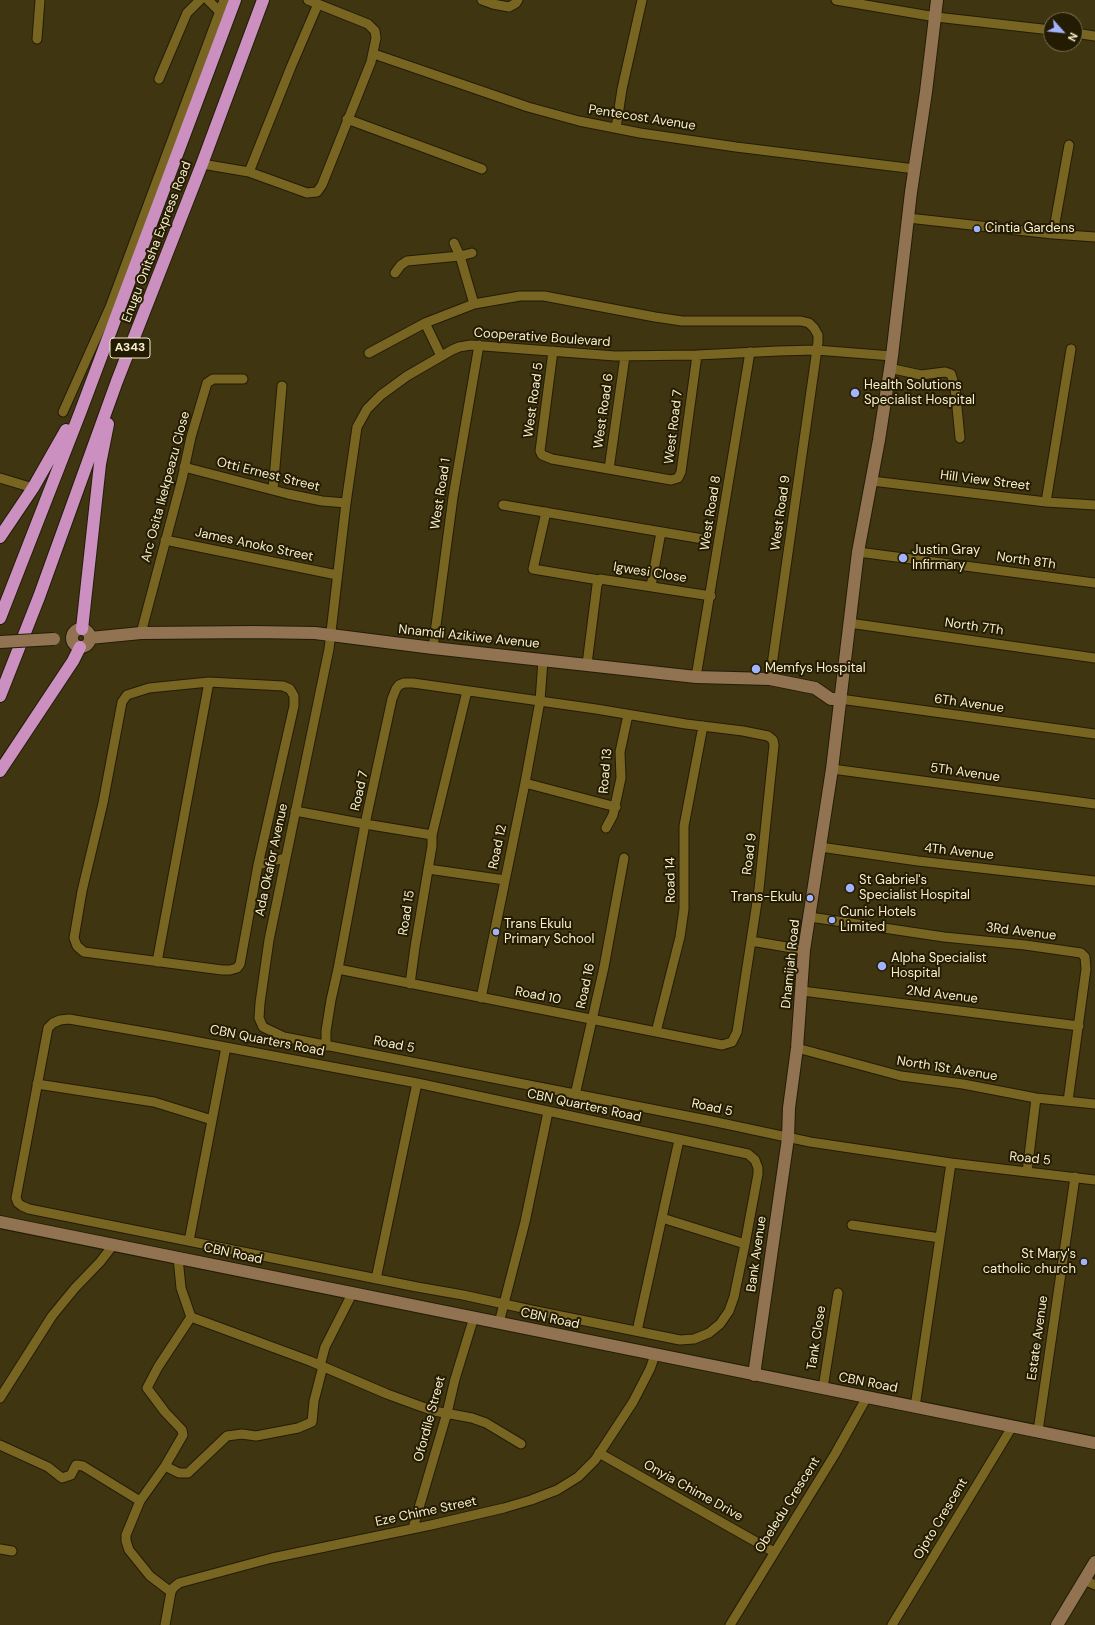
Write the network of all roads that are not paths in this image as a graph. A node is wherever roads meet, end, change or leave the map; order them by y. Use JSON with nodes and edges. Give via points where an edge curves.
{"nodes":[{"id":1,"x":40,"y":0,"type":"edge"},
{"id":2,"x":200,"y":0,"type":"edge"},
{"id":3,"x":208,"y":0,"type":"edge"},
{"id":4,"x":224,"y":0,"type":"edge"},
{"id":5,"x":235,"y":0,"type":"edge"},
{"id":6,"x":263,"y":0,"type":"edge"},
{"id":7,"x":308,"y":0,"type":"edge"},
{"id":8,"x":482,"y":0,"type":"edge"},
{"id":9,"x":518,"y":0,"type":"edge"},
{"id":10,"x":642,"y":0,"type":"edge"},
{"id":11,"x":836,"y":0,"type":"edge"},
{"id":12,"x":937,"y":0,"type":"edge"},
{"id":13,"x":318,"y":4,"type":"junction"},
{"id":14,"x":220,"y":12,"type":"junction"},
{"id":15,"x":936,"y":17,"type":"junction"},
{"id":16,"x":1043,"y":29,"type":"edge"},
{"id":17,"x":1083,"y":34,"type":"edge"},
{"id":18,"x":1095,"y":36,"type":"edge"},
{"id":19,"x":37,"y":39,"type":"dead end"},
{"id":20,"x":374,"y":54,"type":"junction"},
{"id":21,"x":159,"y":79,"type":"dead end"},
{"id":22,"x":347,"y":119,"type":"junction"},
{"id":23,"x":616,"y":128,"type":"junction"},
{"id":24,"x":1069,"y":145,"type":"dead end"},
{"id":25,"x":202,"y":164,"type":"junction"},
{"id":26,"x":482,"y":169,"type":"dead end"},
{"id":27,"x":915,"y":169,"type":"junction"},
{"id":28,"x":249,"y":172,"type":"junction"},
{"id":29,"x":908,"y":218,"type":"junction"},
{"id":30,"x":1053,"y":234,"type":"junction"},
{"id":31,"x":1095,"y":237,"type":"edge"},
{"id":32,"x":454,"y":243,"type":"dead end"},
{"id":33,"x":472,"y":253,"type":"dead end"},
{"id":34,"x":460,"y":256,"type":"junction"},
{"id":35,"x":394,"y":273,"type":"dead end"},
{"id":36,"x":474,"y":304,"type":"junction"},
{"id":37,"x":424,"y":323,"type":"junction"},
{"id":38,"x":479,"y":345,"type":"junction"},
{"id":39,"x":1071,"y":349,"type":"dead end"},
{"id":40,"x":816,"y":350,"type":"junction"},
{"id":41,"x":554,"y":351,"type":"junction"},
{"id":42,"x":750,"y":352,"type":"junction"},
{"id":43,"x":369,"y":353,"type":"dead end"},
{"id":44,"x":441,"y":356,"type":"junction"},
{"id":45,"x":625,"y":356,"type":"junction"},
{"id":46,"x":697,"y":356,"type":"junction"},
{"id":47,"x":892,"y":356,"type":"junction"},
{"id":48,"x":889,"y":368,"type":"junction"},
{"id":49,"x":242,"y":379,"type":"dead end"},
{"id":50,"x":117,"y":382,"type":"junction"},
{"id":51,"x":282,"y":386,"type":"dead end"},
{"id":52,"x":62,"y":412,"type":"dead end"},
{"id":53,"x":80,"y":413,"type":"junction"},
{"id":54,"x":960,"y":438,"type":"dead end"},
{"id":55,"x":184,"y":467,"type":"junction"},
{"id":56,"x":609,"y":469,"type":"junction"},
{"id":57,"x":0,"y":478,"type":"edge"},
{"id":58,"x":872,"y":481,"type":"junction"},
{"id":59,"x":33,"y":488,"type":"junction"},
{"id":60,"x":273,"y":490,"type":"junction"},
{"id":61,"x":1046,"y":502,"type":"junction"},
{"id":62,"x":346,"y":503,"type":"junction"},
{"id":63,"x":503,"y":505,"type":"dead end"},
{"id":64,"x":1095,"y":505,"type":"edge"},
{"id":65,"x":546,"y":512,"type":"junction"},
{"id":66,"x":661,"y":532,"type":"junction"},
{"id":67,"x":0,"y":537,"type":"edge"},
{"id":68,"x":703,"y":539,"type":"dead end"},
{"id":69,"x":165,"y":540,"type":"junction"},
{"id":70,"x":858,"y":552,"type":"junction"},
{"id":71,"x":337,"y":576,"type":"junction"},
{"id":72,"x":599,"y":580,"type":"junction"},
{"id":73,"x":1095,"y":583,"type":"edge"},
{"id":74,"x":651,"y":586,"type":"junction"},
{"id":75,"x":711,"y":596,"type":"junction"},
{"id":76,"x":0,"y":618,"type":"edge"},
{"id":77,"x":849,"y":623,"type":"junction"},
{"id":78,"x":86,"y":633,"type":"junction"},
{"id":79,"x":141,"y":634,"type":"junction"},
{"id":80,"x":330,"y":634,"type":"junction"},
{"id":81,"x":0,"y":642,"type":"edge"},
{"id":82,"x":77,"y":643,"type":"junction"},
{"id":83,"x":433,"y":648,"type":"junction"},
{"id":84,"x":1095,"y":658,"type":"edge"},
{"id":85,"x":543,"y":660,"type":"junction"},
{"id":86,"x":588,"y":664,"type":"junction"},
{"id":87,"x":696,"y":677,"type":"junction"},
{"id":88,"x":770,"y":679,"type":"junction"},
{"id":89,"x":209,"y":682,"type":"junction"},
{"id":90,"x":467,"y":691,"type":"junction"},
{"id":91,"x":0,"y":696,"type":"edge"},
{"id":92,"x":840,"y":699,"type":"junction"},
{"id":93,"x":540,"y":701,"type":"junction"},
{"id":94,"x":628,"y":715,"type":"junction"},
{"id":95,"x":703,"y":726,"type":"junction"},
{"id":96,"x":1095,"y":734,"type":"edge"},
{"id":97,"x":773,"y":740,"type":"joint"},
{"id":98,"x":832,"y":769,"type":"junction"},
{"id":99,"x":0,"y":771,"type":"edge"},
{"id":100,"x":525,"y":783,"type":"junction"},
{"id":101,"x":1095,"y":804,"type":"edge"},
{"id":102,"x":616,"y":807,"type":"junction"},
{"id":103,"x":295,"y":811,"type":"junction"},
{"id":104,"x":365,"y":824,"type":"junction"},
{"id":105,"x":606,"y":828,"type":"dead end"},
{"id":106,"x":432,"y":835,"type":"junction"},
{"id":107,"x":820,"y":847,"type":"junction"},
{"id":108,"x":285,"y":858,"type":"junction"},
{"id":109,"x":624,"y":858,"type":"dead end"},
{"id":110,"x":258,"y":865,"type":"junction"},
{"id":111,"x":428,"y":868,"type":"junction"},
{"id":112,"x":505,"y":880,"type":"junction"},
{"id":113,"x":1095,"y":881,"type":"edge"},
{"id":114,"x":810,"y":917,"type":"junction"},
{"id":115,"x":751,"y":941,"type":"junction"},
{"id":116,"x":804,"y":950,"type":"junction"},
{"id":117,"x":157,"y":962,"type":"junction"},
{"id":118,"x":338,"y":969,"type":"junction"},
{"id":119,"x":410,"y":984,"type":"junction"},
{"id":120,"x":802,"y":991,"type":"junction"},
{"id":121,"x":481,"y":998,"type":"junction"},
{"id":122,"x":593,"y":1020,"type":"junction"},
{"id":123,"x":1079,"y":1026,"type":"junction"},
{"id":124,"x":656,"y":1032,"type":"junction"},
{"id":125,"x":732,"y":1042,"type":"joint"},
{"id":126,"x":326,"y":1046,"type":"junction"},
{"id":127,"x":226,"y":1047,"type":"junction"},
{"id":128,"x":797,"y":1048,"type":"junction"},
{"id":129,"x":417,"y":1083,"type":"junction"},
{"id":130,"x":37,"y":1084,"type":"junction"},
{"id":131,"x":575,"y":1095,"type":"junction"},
{"id":132,"x":1036,"y":1098,"type":"junction"},
{"id":133,"x":1068,"y":1101,"type":"junction"},
{"id":134,"x":1095,"y":1104,"type":"edge"},
{"id":135,"x":548,"y":1112,"type":"junction"},
{"id":136,"x":212,"y":1120,"type":"junction"},
{"id":137,"x":788,"y":1138,"type":"junction"},
{"id":138,"x":679,"y":1140,"type":"junction"},
{"id":139,"x":951,"y":1163,"type":"junction"},
{"id":140,"x":1027,"y":1172,"type":"junction"},
{"id":141,"x":1075,"y":1177,"type":"junction"},
{"id":142,"x":1095,"y":1180,"type":"edge"},
{"id":143,"x":662,"y":1218,"type":"junction"},
{"id":144,"x":0,"y":1222,"type":"edge"},
{"id":145,"x":852,"y":1225,"type":"dead end"},
{"id":146,"x":940,"y":1238,"type":"junction"},
{"id":147,"x":189,"y":1241,"type":"junction"},
{"id":148,"x":114,"y":1244,"type":"junction"},
{"id":149,"x":745,"y":1244,"type":"junction"},
{"id":150,"x":178,"y":1258,"type":"junction"},
{"id":151,"x":376,"y":1278,"type":"junction"},
{"id":152,"x":353,"y":1292,"type":"junction"},
{"id":153,"x":838,"y":1293,"type":"dead end"},
{"id":154,"x":504,"y":1304,"type":"junction"},
{"id":155,"x":191,"y":1317,"type":"junction"},
{"id":156,"x":474,"y":1317,"type":"junction"},
{"id":157,"x":499,"y":1323,"type":"junction"},
{"id":158,"x":637,"y":1331,"type":"junction"},
{"id":159,"x":655,"y":1355,"type":"junction"},
{"id":160,"x":321,"y":1366,"type":"junction"},
{"id":161,"x":754,"y":1375,"type":"junction"},
{"id":162,"x":823,"y":1388,"type":"junction"},
{"id":163,"x":867,"y":1397,"type":"junction"},
{"id":164,"x":0,"y":1398,"type":"edge"},
{"id":165,"x":915,"y":1407,"type":"junction"},
{"id":166,"x":447,"y":1413,"type":"junction"},
{"id":167,"x":1012,"y":1427,"type":"junction"},
{"id":168,"x":1038,"y":1432,"type":"junction"},
{"id":169,"x":1095,"y":1443,"type":"edge"},
{"id":170,"x":521,"y":1444,"type":"dead end"},
{"id":171,"x":0,"y":1445,"type":"edge"},
{"id":172,"x":599,"y":1453,"type":"junction"},
{"id":173,"x":165,"y":1466,"type":"junction"},
{"id":174,"x":140,"y":1501,"type":"junction"},
{"id":175,"x":413,"y":1528,"type":"junction"},
{"id":176,"x":0,"y":1549,"type":"edge"},
{"id":177,"x":12,"y":1551,"type":"dead end"},
{"id":178,"x":774,"y":1552,"type":"junction"},
{"id":179,"x":1095,"y":1562,"type":"edge"},
{"id":180,"x":1090,"y":1582,"type":"edge"},
{"id":181,"x":173,"y":1589,"type":"junction"},
{"id":182,"x":165,"y":1625,"type":"edge"},
{"id":183,"x":730,"y":1625,"type":"edge"},
{"id":184,"x":892,"y":1625,"type":"edge"},
{"id":185,"x":1057,"y":1625,"type":"edge"}],
"edges":[{"from":1,"to":19,"type":"street"},
{"from":2,"to":21,"type":"street","via":[[187,13]]},
{"from":3,"to":14,"type":"street"},
{"from":4,"to":14,"type":"street"},
{"from":5,"to":53,"type":"highway","name":"Enugu Onitsha Express Road","number":"A343"},
{"from":6,"to":25,"type":"highway","name":"Enugu Onitsha Express Road","number":"A343"},
{"from":7,"to":13,"type":"street"},
{"from":8,"to":9,"type":"street","via":[[509,7]]},
{"from":10,"to":23,"type":"street"},
{"from":11,"to":15,"type":"street"},
{"from":12,"to":15,"type":"main road","name":"Dhamijah Road"},
{"from":13,"to":20,"type":"street","via":[[372,26],[376,31]]},
{"from":13,"to":28,"type":"street","via":[[290,66]]},
{"from":14,"to":52,"type":"street","via":[[110,307]]},
{"from":15,"to":16,"type":"street"},
{"from":15,"to":27,"type":"main road","name":"Dhamijah Road"},
{"from":17,"to":18,"type":"street"},
{"from":20,"to":22,"type":"street"},
{"from":20,"to":23,"type":"street","name":"Pentecost Avenue","via":[[528,107]]},
{"from":22,"to":26,"type":"street"},
{"from":22,"to":28,"type":"street","via":[[325,178],[317,192],[303,192]]},
{"from":23,"to":27,"type":"street","name":"Pentecost Avenue","via":[[736,148]]},
{"from":24,"to":30,"type":"street"},
{"from":25,"to":28,"type":"street"},
{"from":25,"to":50,"type":"highway","name":"Enugu Onitsha Express Road","number":"A343"},
{"from":27,"to":29,"type":"main road","name":"Dhamijah Road"},
{"from":29,"to":30,"type":"street"},
{"from":29,"to":47,"type":"main road","name":"Dhamijah Road"},
{"from":30,"to":31,"type":"street"},
{"from":32,"to":34,"type":"street"},
{"from":33,"to":34,"type":"street"},
{"from":34,"to":35,"type":"street","via":[[407,261]]},
{"from":34,"to":36,"type":"street"},
{"from":36,"to":37,"type":"street"},
{"from":36,"to":40,"type":"street","name":"West Road 9","via":[[520,296],[544,296],[682,321],[801,321],[808,323],[818,335]]},
{"from":37,"to":43,"type":"street"},
{"from":37,"to":44,"type":"street"},
{"from":38,"to":41,"type":"street","name":"Cooperative Boulevard"},
{"from":38,"to":44,"type":"street","name":"Cooperative Boulevard","via":[[459,347]]},
{"from":38,"to":83,"type":"street","name":"West Road 1","via":[[453,497]]},
{"from":39,"to":61,"type":"street"},
{"from":40,"to":42,"type":"street","name":"Cooperative Boulevard"},
{"from":40,"to":47,"type":"street","name":"Cooperative Boulevard"},
{"from":40,"to":88,"type":"street","name":"West Road 9"},
{"from":41,"to":45,"type":"street","name":"Cooperative Boulevard","via":[[593,356]]},
{"from":41,"to":56,"type":"street","name":"West Road 5","via":[[540,451],[547,458]]},
{"from":42,"to":46,"type":"street","name":"Cooperative Boulevard"},
{"from":42,"to":75,"type":"street","name":"West Road 8"},
{"from":44,"to":62,"type":"street","name":"Cooperative Boulevard","via":[[380,395],[364,413],[357,427]]},
{"from":45,"to":46,"type":"street","name":"Cooperative Boulevard"},
{"from":45,"to":56,"type":"street","name":"West Road 6"},
{"from":46,"to":56,"type":"street","name":"West Road 7","via":[[682,468],[678,478],[667,480]]},
{"from":47,"to":48,"type":"main road","name":"Dhamijah Road"},
{"from":48,"to":54,"type":"street","via":[[921,375],[945,372],[952,374]]},
{"from":48,"to":58,"type":"main road","name":"Dhamijah Road"},
{"from":49,"to":55,"type":"street","name":"Arc Osita Ikekpeazu Close","via":[[213,379],[207,383]]},
{"from":50,"to":78,"type":"highway","via":[[100,464]]},
{"from":50,"to":91,"type":"highway","name":"Enugu Onitsha Express Road","number":"A343"},
{"from":51,"to":60,"type":"street"},
{"from":53,"to":59,"type":"highway","via":[[75,415],[68,426]]},
{"from":53,"to":76,"type":"highway","name":"Enugu Onitsha Express Road","number":"A343"},
{"from":55,"to":60,"type":"street","name":"Otti Ernest Street"},
{"from":55,"to":69,"type":"street","name":"Arc Osita Ikekpeazu Close"},
{"from":57,"to":59,"type":"street"},
{"from":58,"to":61,"type":"street","name":"Hill View Street"},
{"from":58,"to":70,"type":"main road","name":"Dhamijah Road"},
{"from":59,"to":67,"type":"highway"},
{"from":60,"to":62,"type":"street","name":"Otti Ernest Street","via":[[322,502]]},
{"from":61,"to":64,"type":"street","name":"Hill View Street"},
{"from":62,"to":71,"type":"street","name":"Cooperative Boulevard"},
{"from":63,"to":65,"type":"street"},
{"from":65,"to":66,"type":"street"},
{"from":65,"to":72,"type":"street","via":[[533,569]]},
{"from":66,"to":68,"type":"street"},
{"from":66,"to":74,"type":"street"},
{"from":69,"to":71,"type":"street","name":"James Anoko Street"},
{"from":69,"to":79,"type":"street","name":"Arc Osita Ikekpeazu Close"},
{"from":70,"to":73,"type":"street","name":"North 8Th"},
{"from":70,"to":77,"type":"main road","name":"Dhamijah Road"},
{"from":71,"to":80,"type":"street","name":"Cooperative Boulevard"},
{"from":72,"to":74,"type":"street","name":"Igwesi Close"},
{"from":72,"to":86,"type":"street","name":"Igwesi Close"},
{"from":74,"to":75,"type":"street","name":"Igwesi Close"},
{"from":75,"to":87,"type":"street","name":"West Road 8"},
{"from":77,"to":84,"type":"street","name":"North 7Th"},
{"from":77,"to":92,"type":"main road","name":"Dhamijah Road"},
{"from":78,"to":79,"type":"main road","name":"Nnamdi Azikiwe Avenue"},
{"from":78,"to":82,"type":"main road","via":[[76,631]]},
{"from":79,"to":80,"type":"main road","name":"Nnamdi Azikiwe Avenue"},
{"from":80,"to":83,"type":"main road","name":"Nnamdi Azikiwe Avenue"},
{"from":80,"to":103,"type":"street","name":"Ada Okafor Avenue","via":[[323,683]]},
{"from":81,"to":82,"type":"main road","bridge":true,"via":[[54,639]]},
{"from":82,"to":99,"type":"highway","via":[[73,661]]},
{"from":83,"to":85,"type":"main road","name":"Nnamdi Azikiwe Avenue"},
{"from":85,"to":86,"type":"main road","name":"Nnamdi Azikiwe Avenue"},
{"from":85,"to":93,"type":"street","name":"Road 12"},
{"from":86,"to":87,"type":"main road","name":"Nnamdi Azikiwe Avenue"},
{"from":87,"to":88,"type":"main road","name":"Nnamdi Azikiwe Avenue"},
{"from":88,"to":92,"type":"main road","name":"Nnamdi Azikiwe Avenue","via":[[815,688],[831,699]]},
{"from":89,"to":110,"type":"street","via":[[283,686],[290,689],[294,696],[294,706]]},
{"from":89,"to":117,"type":"street"},
{"from":89,"to":117,"type":"street","via":[[149,688],[127,695],[122,702],[103,804],[82,891],[74,938],[77,946],[84,952]]},
{"from":90,"to":93,"type":"street","name":"Road 7"},
{"from":90,"to":104,"type":"street","name":"Road 7","via":[[413,683],[399,685]]},
{"from":90,"to":106,"type":"street","name":"Road 15"},
{"from":92,"to":96,"type":"street","name":"6Th Avenue"},
{"from":92,"to":98,"type":"main road","name":"Dhamijah Road"},
{"from":93,"to":94,"type":"street","name":"Road 7"},
{"from":93,"to":100,"type":"street","name":"Road 12"},
{"from":94,"to":95,"type":"street","name":"Road 7"},
{"from":94,"to":102,"type":"street","name":"Road 13","via":[[620,752],[621,778]]},
{"from":95,"to":97,"type":"street","name":"Road 7","via":[[750,732],[768,736]]},
{"from":95,"to":124,"type":"street","name":"Road 14","via":[[684,826],[684,909],[680,937]]},
{"from":97,"to":115,"type":"street","name":"Road 9","via":[[767,819]]},
{"from":98,"to":101,"type":"street","name":"5Th Avenue"},
{"from":98,"to":107,"type":"main road","name":"Dhamijah Road"},
{"from":100,"to":102,"type":"street"},
{"from":100,"to":112,"type":"street","name":"Road 12"},
{"from":102,"to":105,"type":"street","name":"Road 13"},
{"from":103,"to":104,"type":"street"},
{"from":103,"to":108,"type":"street","name":"Ada Okafor Avenue"},
{"from":104,"to":106,"type":"street"},
{"from":104,"to":118,"type":"street","name":"Road 7"},
{"from":106,"to":111,"type":"street","name":"Road 15"},
{"from":107,"to":113,"type":"street","name":"4Th Avenue"},
{"from":107,"to":114,"type":"main road","name":"Dhamijah Road"},
{"from":108,"to":110,"type":"street"},
{"from":108,"to":126,"type":"street","name":"Ada Okafor Avenue","via":[[269,940],[259,1018],[263,1027],[284,1037]]},
{"from":109,"to":122,"type":"street","name":"Road 16"},
{"from":110,"to":117,"type":"street","via":[[242,959],[237,968],[222,970]]},
{"from":111,"to":112,"type":"street"},
{"from":111,"to":119,"type":"street","name":"Road 15"},
{"from":112,"to":121,"type":"street","name":"Road 12"},
{"from":114,"to":116,"type":"main road","name":"Dhamijah Road"},
{"from":114,"to":123,"type":"street","name":"3Rd Avenue","via":[[1081,954],[1085,957],[1086,969]]},
{"from":115,"to":116,"type":"street"},
{"from":115,"to":125,"type":"street","name":"Road 9","via":[[737,1032]]},
{"from":116,"to":120,"type":"main road","name":"Dhamijah Road"},
{"from":118,"to":119,"type":"street","name":"Road 10"},
{"from":118,"to":126,"type":"street","name":"Road 7","via":[[326,1031]]},
{"from":119,"to":121,"type":"street","name":"Road 10"},
{"from":120,"to":123,"type":"street","name":"2Nd Avenue"},
{"from":120,"to":128,"type":"main road","name":"Dhamijah Road"},
{"from":121,"to":122,"type":"street","name":"Road 10"},
{"from":122,"to":124,"type":"street","name":"Road 10"},
{"from":122,"to":131,"type":"street","name":"Road 16"},
{"from":123,"to":133,"type":"street","name":"3Rd Avenue"},
{"from":124,"to":125,"type":"street","name":"Road 10","via":[[722,1045]]},
{"from":126,"to":131,"type":"street","name":"Road 5"},
{"from":127,"to":129,"type":"street","name":"CBN Quarters Road"},
{"from":127,"to":130,"type":"street","name":"CBN Quarters Road","via":[[69,1019],[60,1020],[53,1022],[48,1028]]},
{"from":127,"to":136,"type":"street"},
{"from":128,"to":132,"type":"street","name":"North 1St Avenue","via":[[901,1076],[963,1084]]},
{"from":128,"to":137,"type":"main road","name":"Dhamijah Road"},
{"from":129,"to":135,"type":"street","name":"CBN Quarters Road"},
{"from":129,"to":151,"type":"street"},
{"from":130,"to":136,"type":"street","via":[[154,1102]]},
{"from":130,"to":147,"type":"street","name":"CBN Quarters Road","via":[[16,1198],[18,1203],[29,1209]]},
{"from":131,"to":137,"type":"street","name":"Road 5"},
{"from":132,"to":133,"type":"street","name":"North 1St Avenue"},
{"from":132,"to":140,"type":"street"},
{"from":133,"to":134,"type":"street","name":"North 1St Avenue"},
{"from":135,"to":138,"type":"street","name":"CBN Quarters Road"},
{"from":135,"to":154,"type":"street","via":[[525,1222]]},
{"from":136,"to":147,"type":"street"},
{"from":137,"to":139,"type":"street","name":"Road 5"},
{"from":137,"to":161,"type":"main road","name":"Bank Avenue"},
{"from":138,"to":143,"type":"street"},
{"from":138,"to":149,"type":"street","name":"CBN Quarters Road","via":[[748,1154],[755,1160],[758,1174]]},
{"from":139,"to":140,"type":"street","name":"Road 5"},
{"from":139,"to":146,"type":"street"},
{"from":140,"to":141,"type":"street","name":"Road 5"},
{"from":141,"to":142,"type":"street","name":"Road 5"},
{"from":141,"to":168,"type":"street","name":"Estate Avenue"},
{"from":143,"to":149,"type":"street"},
{"from":143,"to":158,"type":"street"},
{"from":144,"to":148,"type":"main road","name":"CBN Road"},
{"from":145,"to":146,"type":"street"},
{"from":146,"to":165,"type":"street"},
{"from":147,"to":151,"type":"street","name":"CBN Quarters Road"},
{"from":148,"to":150,"type":"main road","name":"CBN Road"},
{"from":148,"to":164,"type":"street","via":[[52,1316]]},
{"from":149,"to":158,"type":"street","name":"CBN Quarters Road","via":[[729,1311],[720,1324],[709,1333],[694,1339],[680,1340]]},
{"from":150,"to":152,"type":"main road","name":"CBN Road"},
{"from":150,"to":155,"type":"street","via":[[181,1288]]},
{"from":151,"to":154,"type":"street","name":"CBN Quarters Road"},
{"from":152,"to":156,"type":"main road","name":"CBN Road"},
{"from":152,"to":160,"type":"street","via":[[327,1341]]},
{"from":153,"to":162,"type":"street","name":"Tank Close"},
{"from":154,"to":157,"type":"street"},
{"from":154,"to":158,"type":"street","name":"CBN Quarters Road"},
{"from":155,"to":160,"type":"street"},
{"from":155,"to":173,"type":"street","via":[[147,1388],[182,1430],[183,1435]]},
{"from":156,"to":157,"type":"main road","name":"CBN Road"},
{"from":156,"to":166,"type":"street","name":"Ofordile Street"},
{"from":157,"to":159,"type":"main road","name":"CBN Road"},
{"from":159,"to":161,"type":"main road","name":"CBN Road"},
{"from":159,"to":172,"type":"street","name":"Eze Chime Street","via":[[634,1402]]},
{"from":160,"to":166,"type":"street","via":[[393,1397]]},
{"from":160,"to":173,"type":"street","via":[[310,1424],[256,1436],[227,1436],[188,1473],[179,1473]]},
{"from":161,"to":162,"type":"main road","name":"CBN Road"},
{"from":162,"to":163,"type":"main road","name":"CBN Road"},
{"from":163,"to":165,"type":"main road","name":"CBN Road"},
{"from":163,"to":178,"type":"street","name":"Obeledu Crescent"},
{"from":165,"to":167,"type":"main road","name":"CBN Road"},
{"from":166,"to":170,"type":"street","via":[[486,1423]]},
{"from":166,"to":175,"type":"street","name":"Ofordile Street"},
{"from":167,"to":168,"type":"main road","name":"CBN Road"},
{"from":167,"to":184,"type":"street","name":"Ojoto Crescent"},
{"from":168,"to":169,"type":"main road","name":"CBN Road"},
{"from":171,"to":174,"type":"street","via":[[48,1467],[62,1478],[71,1475],[76,1465],[83,1466]]},
{"from":172,"to":175,"type":"street","name":"Eze Chime Street","via":[[578,1477],[547,1494],[504,1508]]},
{"from":172,"to":178,"type":"street","name":"Onyia Chime Drive"},
{"from":173,"to":174,"type":"street"},
{"from":174,"to":181,"type":"street","via":[[126,1535],[127,1545],[150,1576],[163,1586]]},
{"from":175,"to":181,"type":"street","name":"Eze Chime Street","via":[[240,1565],[180,1583]]},
{"from":176,"to":177,"type":"street"},
{"from":178,"to":183,"type":"street","name":"Obeledu Crescent"},
{"from":179,"to":180,"type":"main road"},
{"from":180,"to":185,"type":"main road"},
{"from":181,"to":182,"type":"street"}]}
